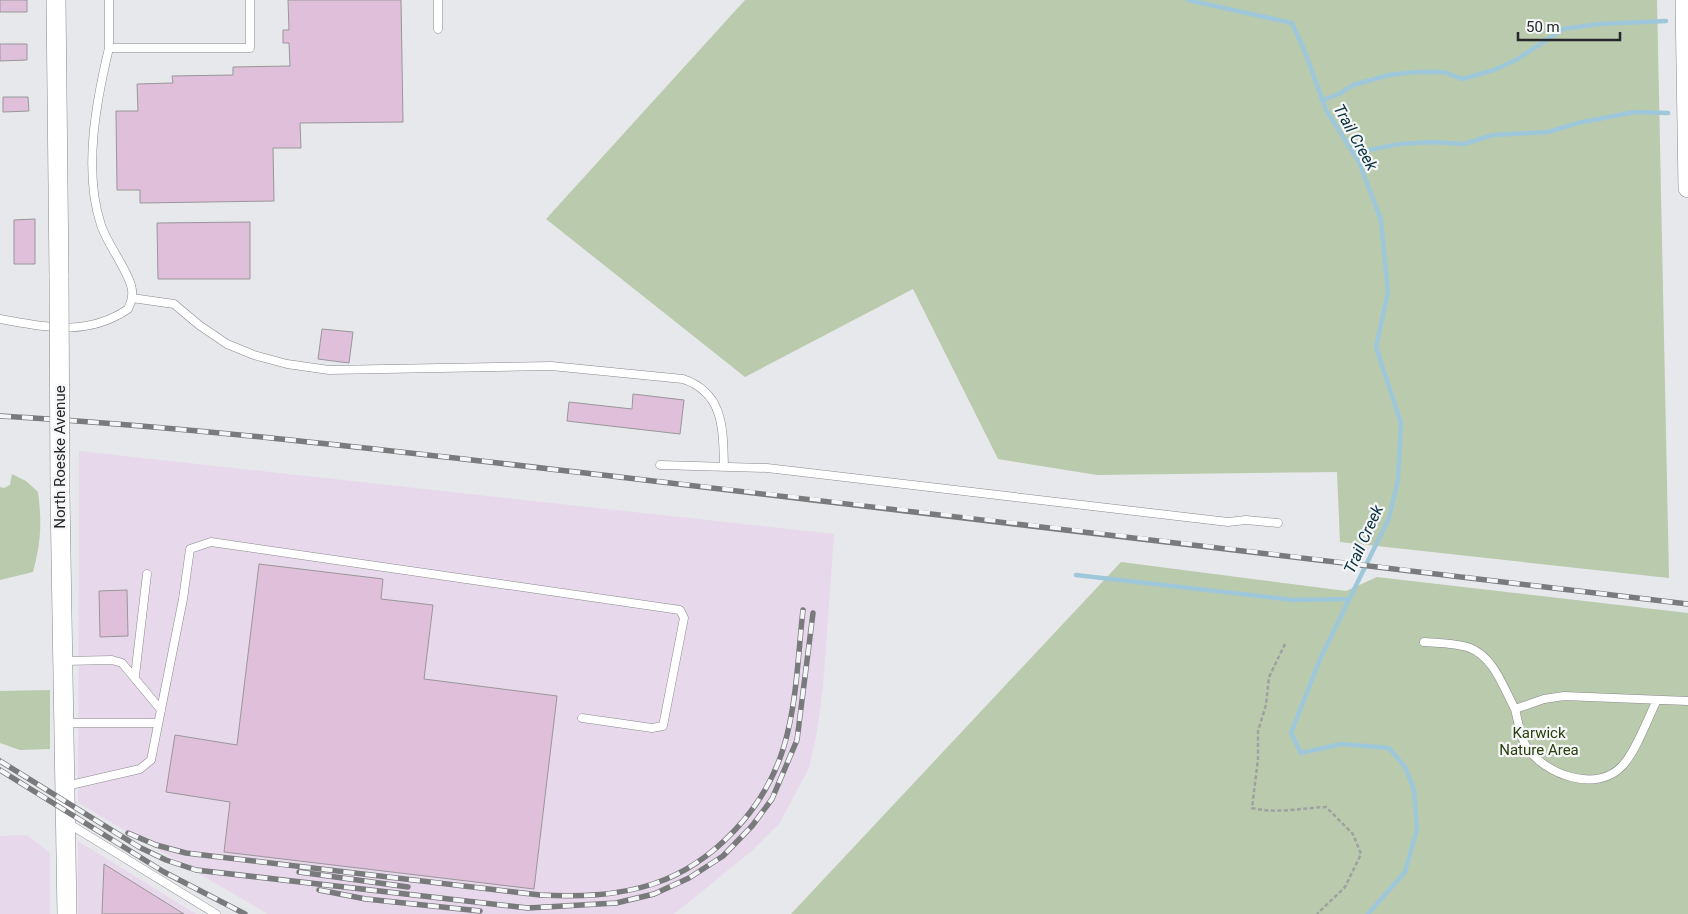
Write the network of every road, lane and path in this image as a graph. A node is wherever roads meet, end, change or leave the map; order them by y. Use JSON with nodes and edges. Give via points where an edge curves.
{"nodes":[{"id":1,"x":56,"y":0,"type":"edge"},
{"id":2,"x":109,"y":0,"type":"edge"},
{"id":3,"x":250,"y":0,"type":"edge"},
{"id":4,"x":438,"y":0,"type":"edge"},
{"id":5,"x":1685,"y":0,"type":"edge"},
{"id":6,"x":438,"y":29,"type":"dead end"},
{"id":7,"x":109,"y":48,"type":"junction"},
{"id":8,"x":1688,"y":188,"type":"edge"},
{"id":9,"x":132,"y":298,"type":"junction"},
{"id":10,"x":0,"y":319,"type":"edge"},
{"id":11,"x":660,"y":465,"type":"dead end"},
{"id":12,"x":724,"y":467,"type":"junction"},
{"id":13,"x":1278,"y":523,"type":"dead end"},
{"id":14,"x":147,"y":574,"type":"dead end"},
{"id":15,"x":1424,"y":642,"type":"dead end"},
{"id":16,"x":1285,"y":644,"type":"dead end"},
{"id":17,"x":64,"y":661,"type":"junction"},
{"id":18,"x":134,"y":676,"type":"junction"},
{"id":19,"x":1657,"y":700,"type":"junction"},
{"id":20,"x":1688,"y":701,"type":"edge"},
{"id":21,"x":1514,"y":709,"type":"junction"},
{"id":22,"x":161,"y":710,"type":"junction"},
{"id":23,"x":582,"y":718,"type":"dead end"},
{"id":24,"x":65,"y":723,"type":"junction"},
{"id":25,"x":158,"y":723,"type":"junction"},
{"id":26,"x":66,"y":786,"type":"junction"},
{"id":27,"x":66,"y":822,"type":"junction"},
{"id":28,"x":67,"y":914,"type":"edge"},
{"id":29,"x":216,"y":914,"type":"edge"},
{"id":30,"x":1317,"y":914,"type":"edge"}],
"edges":[{"from":1,"to":17,"type":"street","name":"North Roeske Avenue","bridge":true},
{"from":2,"to":7,"type":"lane"},
{"from":3,"to":7,"type":"lane","via":[[250,48]]},
{"from":4,"to":6,"type":"lane"},
{"from":5,"to":8,"type":"street"},
{"from":7,"to":9,"type":"lane","via":[[97,98],[93,139],[95,196],[101,226],[132,290]]},
{"from":9,"to":10,"type":"lane","via":[[128,309],[112,320],[78,327],[40,327]]},
{"from":9,"to":12,"type":"lane","via":[[174,304],[228,344],[287,364],[329,370],[551,366],[683,379],[697,384],[711,395],[717,406]]},
{"from":11,"to":12,"type":"lane"},
{"from":12,"to":13,"type":"lane","via":[[767,468],[1228,522]]},
{"from":14,"to":18,"type":"lane"},
{"from":15,"to":21,"type":"lane","via":[[1471,648],[1481,655],[1492,664]]},
{"from":16,"to":30,"type":"path","via":[[1269,677],[1266,705],[1258,731],[1252,808],[1270,813],[1326,807],[1353,834],[1361,854],[1345,887]]},
{"from":17,"to":18,"type":"lane","via":[[112,660],[122,664]]},
{"from":17,"to":24,"type":"street","name":"North Roeske Avenue"},
{"from":18,"to":22,"type":"lane"},
{"from":19,"to":20,"type":"lane"},
{"from":19,"to":21,"type":"lane","via":[[1564,696],[1544,698]]},
{"from":19,"to":21,"type":"lane","via":[[1623,765],[1614,773],[1600,778],[1567,776],[1536,758],[1526,745]]},
{"from":22,"to":23,"type":"lane","via":[[190,548],[211,542],[680,610],[684,618],[663,726],[652,728]]},
{"from":22,"to":25,"type":"lane"},
{"from":24,"to":25,"type":"lane"},
{"from":24,"to":26,"type":"street","name":"North Roeske Avenue"},
{"from":25,"to":26,"type":"lane","via":[[151,760],[140,769]]},
{"from":26,"to":27,"type":"street","name":"North Roeske Avenue"},
{"from":27,"to":28,"type":"street","name":"North Roeske Avenue"},
{"from":27,"to":29,"type":"lane"}]}
